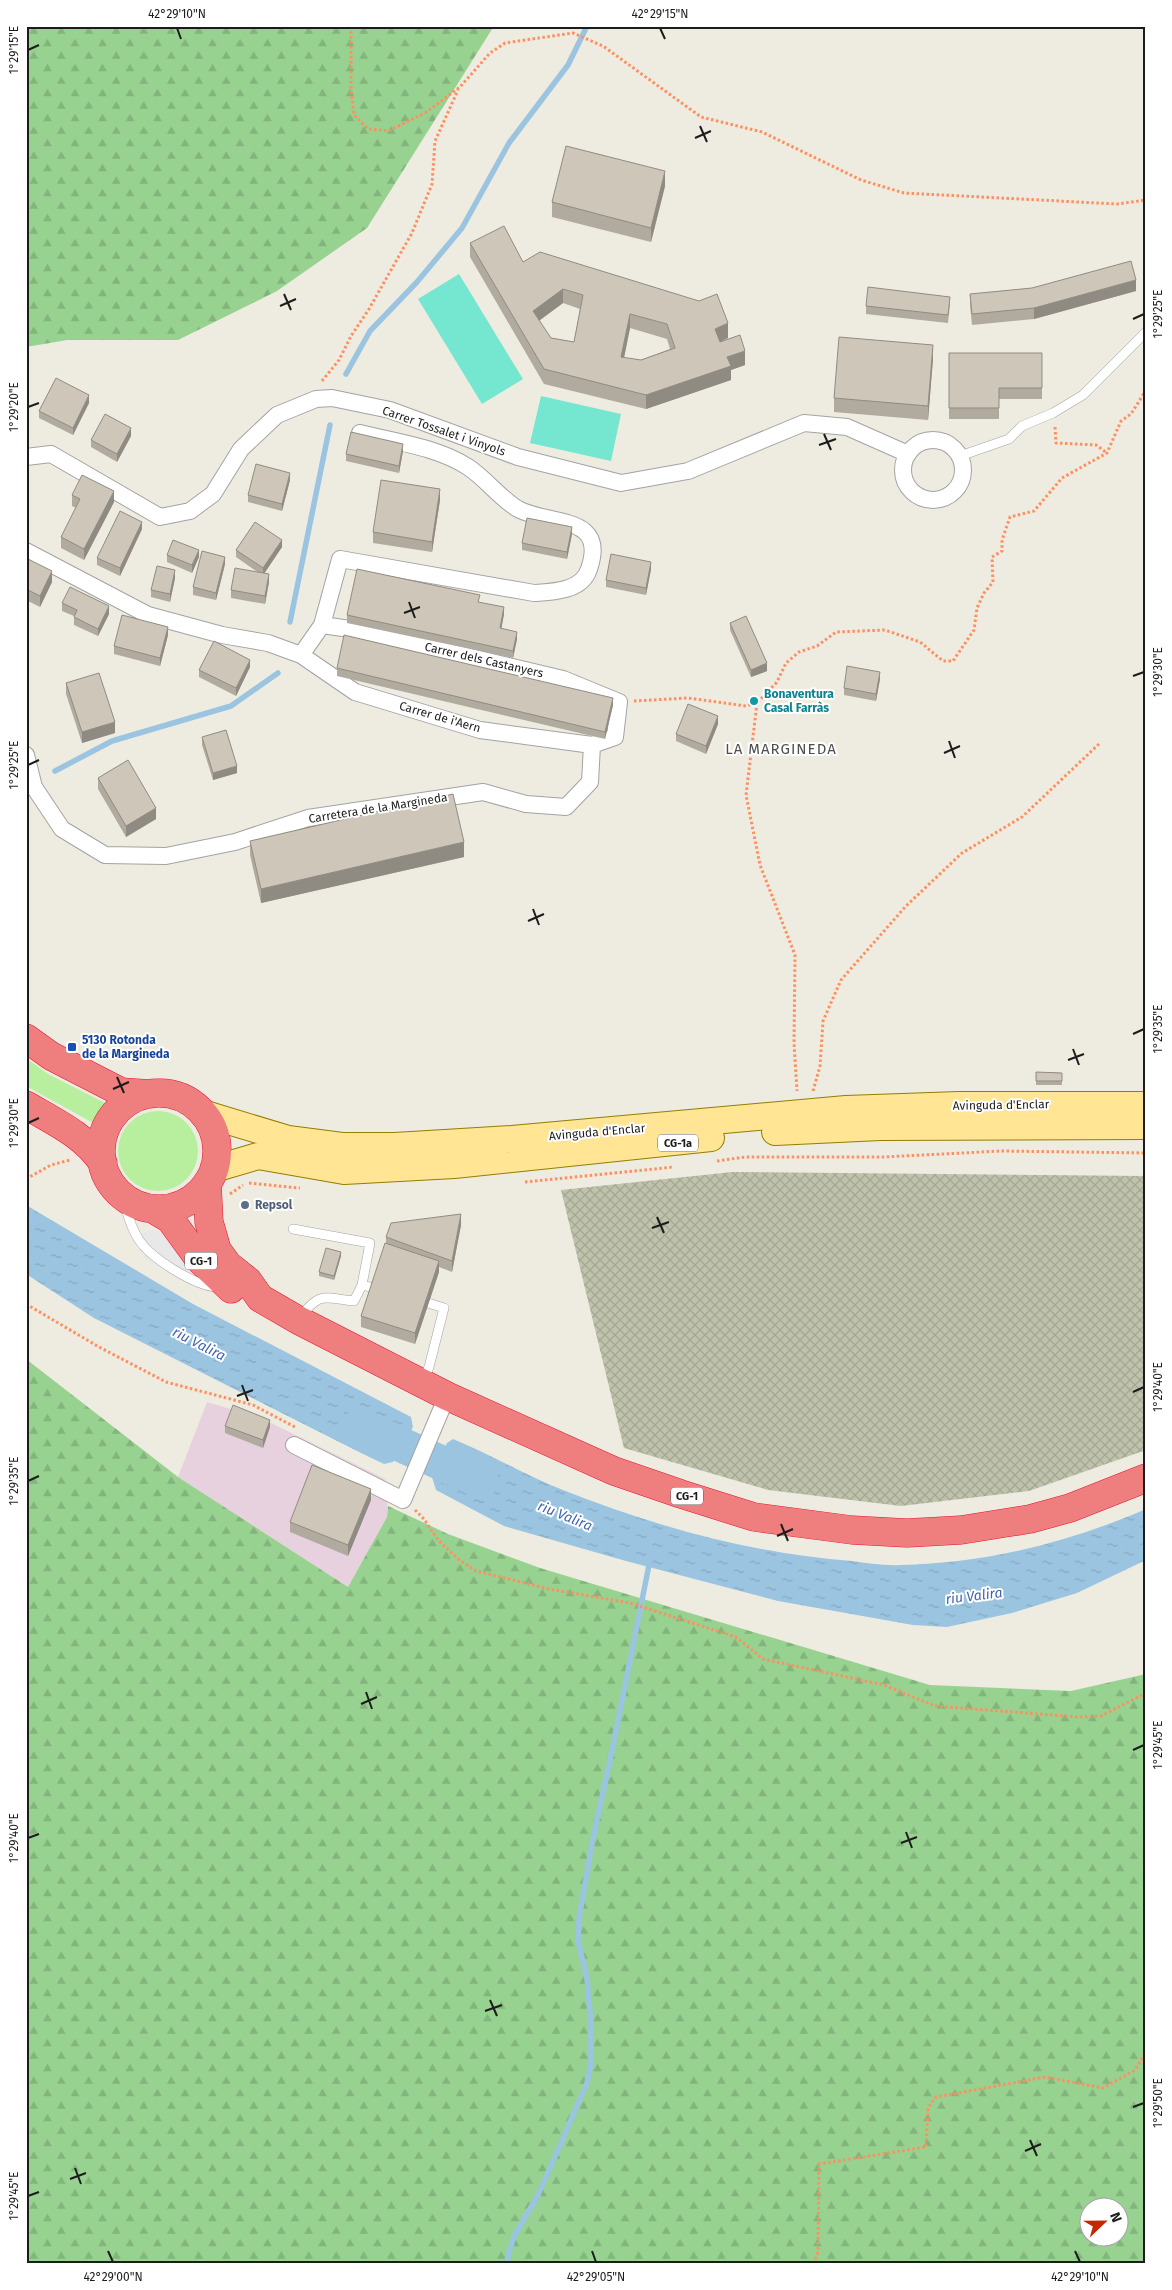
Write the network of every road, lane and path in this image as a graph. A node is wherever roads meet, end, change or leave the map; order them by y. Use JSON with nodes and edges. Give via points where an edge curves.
{"nodes":[{"id":1,"x":351,"y":26,"type":"edge"},
{"id":2,"x":460,"y":87,"type":"junction"},
{"id":3,"x":1146,"y":200,"type":"edge"},
{"id":4,"x":1146,"y":332,"type":"edge"},
{"id":5,"x":1146,"y":390,"type":"edge"},
{"id":6,"x":316,"y":399,"type":"junction"},
{"id":7,"x":1053,"y":413,"type":"junction"},
{"id":8,"x":360,"y":433,"type":"edge"},
{"id":9,"x":1107,"y":453,"type":"junction"},
{"id":10,"x":908,"y":454,"type":"junction"},
{"id":11,"x":960,"y":456,"type":"junction"},
{"id":12,"x":26,"y":457,"type":"edge"},
{"id":13,"x":26,"y":551,"type":"edge"},
{"id":14,"x":322,"y":625,"type":"junction"},
{"id":15,"x":300,"y":655,"type":"junction"},
{"id":16,"x":619,"y":702,"type":"junction"},
{"id":17,"x":757,"y":703,"type":"junction"},
{"id":18,"x":1100,"y":743,"type":"dead end"},
{"id":19,"x":592,"y":745,"type":"junction"},
{"id":20,"x":26,"y":756,"type":"edge"},
{"id":21,"x":26,"y":1038,"type":"edge"},
{"id":22,"x":150,"y":1094,"type":"junction"},
{"id":23,"x":26,"y":1105,"type":"edge"},
{"id":24,"x":1146,"y":1105,"type":"edge"},
{"id":25,"x":202,"y":1112,"type":"junction"},
{"id":26,"x":801,"y":1113,"type":"junction"},
{"id":27,"x":1146,"y":1126,"type":"edge"},
{"id":28,"x":1146,"y":1153,"type":"edge"},
{"id":29,"x":76,"y":1159,"type":"dead end"},
{"id":30,"x":716,"y":1161,"type":"dead end"},
{"id":31,"x":103,"y":1164,"type":"junction"},
{"id":32,"x":677,"y":1166,"type":"dead end"},
{"id":33,"x":211,"y":1176,"type":"junction"},
{"id":34,"x":26,"y":1179,"type":"edge"},
{"id":35,"x":515,"y":1183,"type":"dead end"},
{"id":36,"x":308,"y":1188,"type":"dead end"},
{"id":37,"x":122,"y":1196,"type":"junction"},
{"id":38,"x":227,"y":1202,"type":"dead end"},
{"id":39,"x":153,"y":1209,"type":"junction"},
{"id":40,"x":293,"y":1229,"type":"dead end"},
{"id":41,"x":362,"y":1285,"type":"junction"},
{"id":42,"x":228,"y":1287,"type":"junction"},
{"id":43,"x":374,"y":1288,"type":"edge"},
{"id":44,"x":260,"y":1298,"type":"junction"},
{"id":45,"x":428,"y":1303,"type":"edge"},
{"id":46,"x":26,"y":1304,"type":"edge"},
{"id":47,"x":298,"y":1320,"type":"junction"},
{"id":48,"x":422,"y":1382,"type":"junction"},
{"id":49,"x":448,"y":1396,"type":"junction"},
{"id":50,"x":298,"y":1428,"type":"dead end"},
{"id":51,"x":294,"y":1444,"type":"dead end"},
{"id":52,"x":1146,"y":1478,"type":"edge"},
{"id":53,"x":406,"y":1494,"type":"junction"},
{"id":54,"x":1146,"y":1693,"type":"edge"},
{"id":55,"x":1146,"y":2052,"type":"edge"},
{"id":56,"x":814,"y":2264,"type":"edge"}],
"edges":[{"from":1,"to":2,"type":"path","via":[[354,115],[368,129],[388,131],[425,113]]},
{"from":2,"to":3,"type":"path","via":[[505,42],[573,33],[603,46],[701,117],[762,132],[861,180],[904,193],[1117,204]]},
{"from":2,"to":6,"type":"path","via":[[434,141],[432,184],[412,233],[339,360],[322,380]]},
{"from":4,"to":7,"type":"lane","via":[[1083,395]]},
{"from":5,"to":9,"type":"path","via":[[1131,414],[1121,421]]},
{"from":6,"to":10,"type":"street","name":"Carrer Tossalet i Vinyols","via":[[332,398],[390,410],[518,457],[621,483],[688,471],[804,423],[847,427]]},
{"from":6,"to":12,"type":"street","name":"Carrer Tossalet i Vinyols","via":[[277,415],[241,449],[213,494],[190,511],[160,517],[51,454]]},
{"from":7,"to":9,"type":"path","via":[[1056,443],[1096,445]]},
{"from":7,"to":11,"type":"lane","via":[[1022,426],[1009,439]]},
{"from":8,"to":14,"type":"street","via":[[442,454],[468,467],[516,508],[532,515],[572,523],[587,532],[595,554],[587,576],[573,587],[558,592],[534,593],[340,559]]},
{"from":9,"to":17,"type":"path","via":[[1062,478],[1034,511],[1010,518],[1002,540],[1002,551],[992,557],[993,582],[977,608],[974,630],[953,661],[943,661],[920,642],[885,630],[836,632],[786,663],[777,682]]},
{"from":10,"to":11,"type":"street","via":[[915,446],[934,440],[945,442]]},
{"from":10,"to":11,"type":"street","via":[[903,472],[910,490],[918,496],[937,500],[954,492],[960,484],[963,466]]},
{"from":13,"to":15,"type":"street","via":[[148,615],[222,635],[268,643]]},
{"from":14,"to":15,"type":"street"},
{"from":14,"to":16,"type":"street","name":"Carrer dels Castanyers","via":[[357,630],[563,679]]},
{"from":15,"to":19,"type":"street","name":"Carrer de i'Aern","via":[[355,692],[480,730]]},
{"from":16,"to":17,"type":"path","via":[[688,698],[746,706]]},
{"from":16,"to":19,"type":"street","via":[[615,737]]},
{"from":17,"to":26,"type":"path","via":[[746,795],[760,865],[795,955],[794,1043],[797,1101]]},
{"from":18,"to":26,"type":"path","via":[[1022,817],[962,852],[906,906],[841,980],[823,1021],[820,1066]]},
{"from":19,"to":20,"type":"street","name":"Carretera de la Margineda","via":[[590,782],[566,806],[526,804],[482,792],[308,818],[235,842],[166,856],[105,855],[62,829],[34,787]]},
{"from":21,"to":22,"type":"highway","via":[[51,1056],[121,1092]]},
{"from":22,"to":25,"type":"highway","via":[[178,1097]]},
{"from":22,"to":31,"type":"highway","number":"CG-1","via":[[130,1102],[114,1116],[102,1142]]},
{"from":23,"to":31,"type":"highway","number":"CG-1","via":[[76,1134],[94,1150]]},
{"from":24,"to":26,"type":"main road","name":"Avinguda d'Enclar","number":"CG-1a","via":[[959,1105]]},
{"from":25,"to":26,"type":"main road","name":"Avinguda d'Enclar","number":"CG-1a","via":[[288,1139],[342,1146],[512,1139]]},
{"from":25,"to":33,"type":"highway","number":"CG-1","via":[[215,1139],[217,1154]]},
{"from":27,"to":33,"type":"main road","name":"Avinguda d'Enclar","number":"CG-1a","via":[[880,1127],[786,1131],[454,1165],[344,1170],[258,1156]]},
{"from":28,"to":30,"type":"path","via":[[1001,1151],[884,1157],[745,1157]]},
{"from":29,"to":34,"type":"path","via":[[50,1165]]},
{"from":31,"to":37,"type":"highway","number":"CG-1","via":[[111,1184]]},
{"from":32,"to":35,"type":"path"},
{"from":33,"to":39,"type":"highway","number":"CG-1","via":[[197,1195],[184,1204]]},
{"from":33,"to":44,"type":"highway","number":"CG-1","via":[[209,1222],[217,1250]]},
{"from":36,"to":38,"type":"path","via":[[247,1183],[230,1193]]},
{"from":37,"to":39,"type":"highway","number":"CG-1"},
{"from":37,"to":42,"type":"lane","via":[[129,1220],[146,1250],[196,1283]]},
{"from":39,"to":42,"type":"highway","number":"CG-1","via":[[170,1219],[199,1259]]},
{"from":40,"to":41,"type":"lane","via":[[370,1243]]},
{"from":41,"to":43,"type":"lane"},
{"from":41,"to":47,"type":"lane","via":[[354,1301],[320,1298],[313,1301]]},
{"from":42,"to":44,"type":"highway","number":"CG-1","via":[[240,1296]]},
{"from":44,"to":47,"type":"highway","number":"CG-1"},
{"from":45,"to":48,"type":"lane","via":[[444,1308]]},
{"from":46,"to":50,"type":"path","via":[[166,1382],[254,1405]]},
{"from":47,"to":48,"type":"highway","number":"CG-1"},
{"from":48,"to":49,"type":"highway","number":"CG-1"},
{"from":49,"to":52,"type":"highway","number":"CG-1","via":[[614,1471],[681,1494],[754,1516],[852,1530],[907,1533],[1005,1524],[1070,1508]]},
{"from":49,"to":53,"type":"street"},
{"from":51,"to":53,"type":"street"},
{"from":53,"to":54,"type":"path","via":[[438,1540],[476,1571],[549,1589],[630,1603],[736,1637],[763,1659],[884,1685],[935,1706],[1101,1716]]},
{"from":55,"to":56,"type":"path","via":[[1135,2070],[1103,2088],[1045,2077],[936,2097],[928,2108],[926,2148],[819,2164],[818,2251]]}]}
